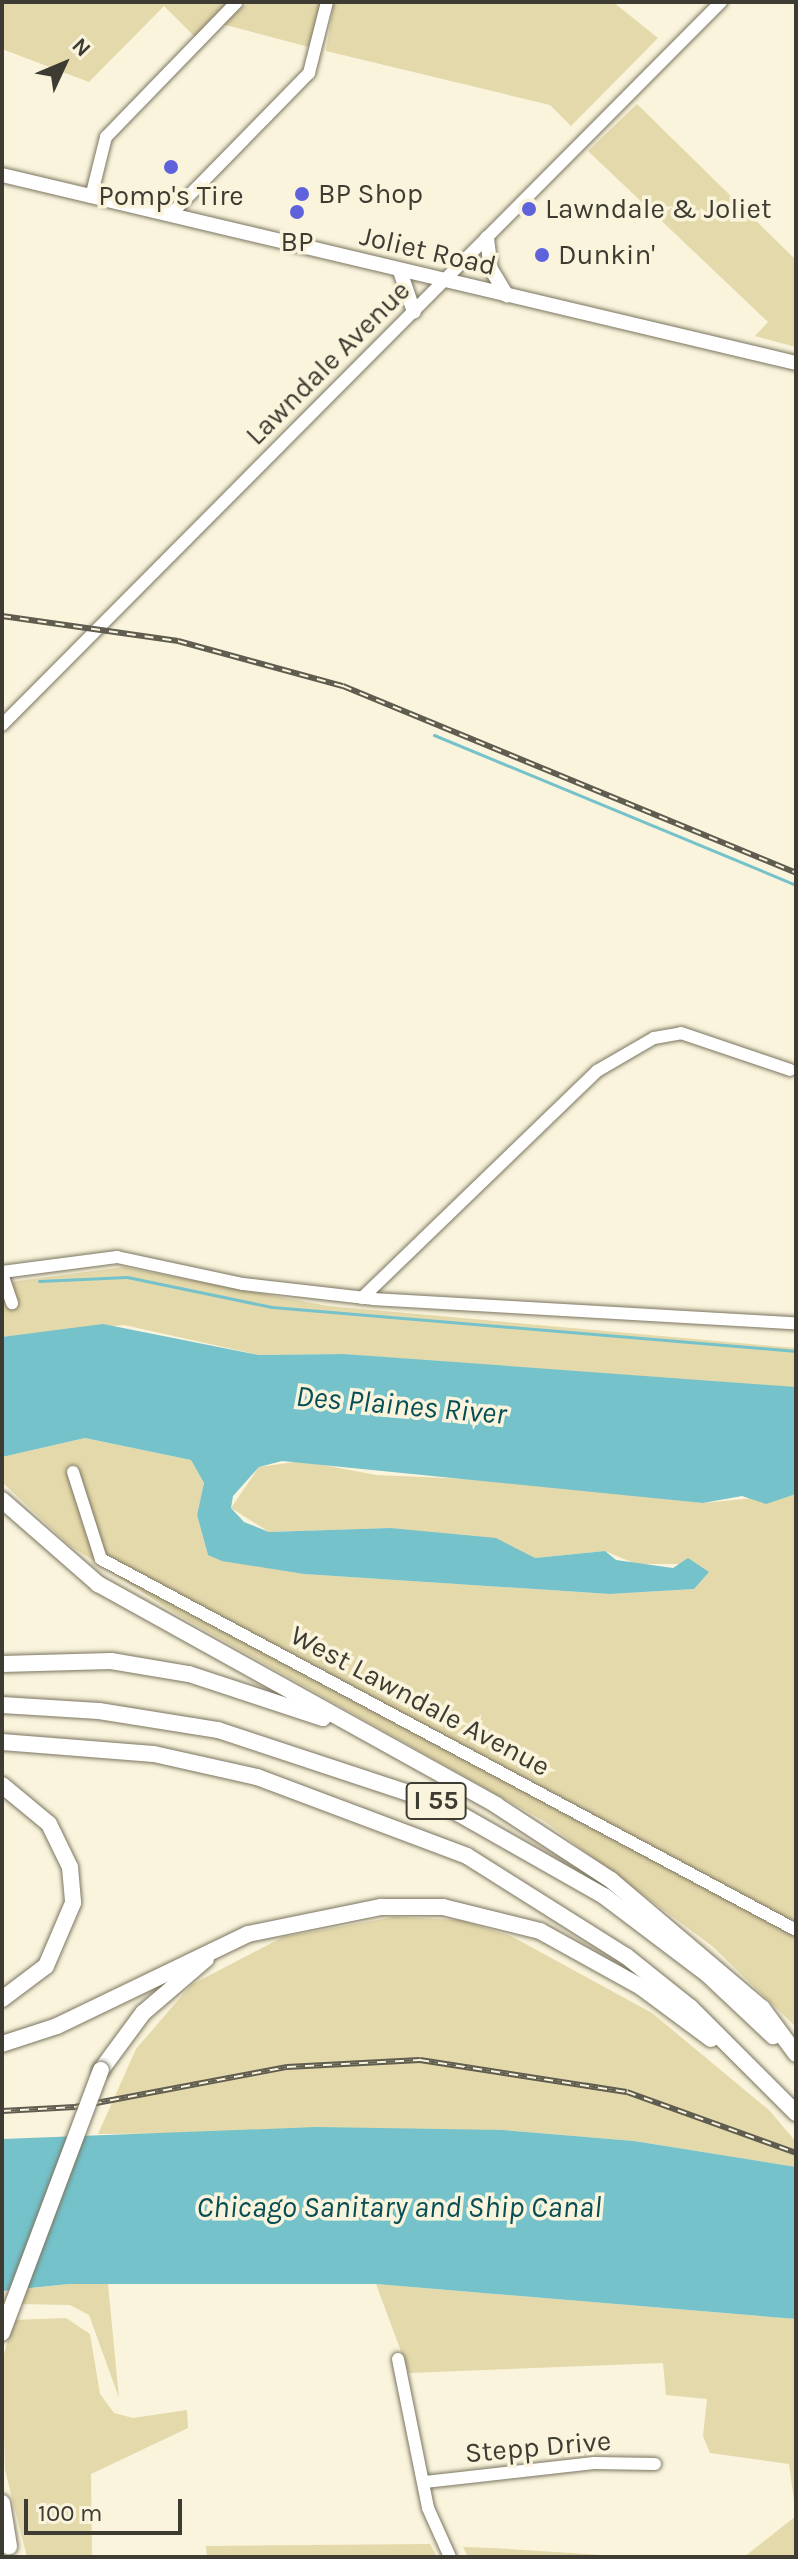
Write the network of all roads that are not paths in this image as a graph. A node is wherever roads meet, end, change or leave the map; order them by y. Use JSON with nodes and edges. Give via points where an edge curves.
{"nodes":[{"id":1,"x":237,"y":2,"type":"edge"},
{"id":2,"x":327,"y":2,"type":"edge"},
{"id":3,"x":721,"y":2,"type":"edge"},
{"id":4,"x":2,"y":175,"type":"edge"},
{"id":5,"x":91,"y":197,"type":"junction"},
{"id":6,"x":170,"y":215,"type":"junction"},
{"id":7,"x":487,"y":238,"type":"junction"},
{"id":8,"x":400,"y":271,"type":"junction"},
{"id":9,"x":444,"y":281,"type":"junction"},
{"id":10,"x":507,"y":296,"type":"junction"},
{"id":11,"x":414,"y":312,"type":"junction"},
{"id":12,"x":796,"y":363,"type":"edge"},
{"id":13,"x":2,"y":725,"type":"edge"},
{"id":14,"x":790,"y":1070,"type":"dead end"},
{"id":15,"x":2,"y":1273,"type":"edge"},
{"id":16,"x":362,"y":1298,"type":"junction"},
{"id":17,"x":12,"y":1303,"type":"dead end"},
{"id":18,"x":796,"y":1323,"type":"edge"},
{"id":19,"x":73,"y":1472,"type":"dead end"},
{"id":20,"x":2,"y":1501,"type":"edge"},
{"id":21,"x":2,"y":1664,"type":"edge"},
{"id":22,"x":2,"y":1705,"type":"edge"},
{"id":23,"x":380,"y":1741,"type":"junction"},
{"id":24,"x":2,"y":1742,"type":"edge"},
{"id":25,"x":2,"y":1785,"type":"edge"},
{"id":26,"x":285,"y":1924,"type":"junction"},
{"id":27,"x":796,"y":1930,"type":"edge"},
{"id":28,"x":2,"y":1999,"type":"edge"},
{"id":29,"x":2,"y":2044,"type":"edge"},
{"id":30,"x":796,"y":2054,"type":"edge"},
{"id":31,"x":796,"y":2061,"type":"edge"},
{"id":32,"x":763,"y":2077,"type":"junction"},
{"id":33,"x":796,"y":2113,"type":"edge"},
{"id":34,"x":2,"y":2333,"type":"edge"},
{"id":35,"x":398,"y":2359,"type":"dead end"},
{"id":36,"x":655,"y":2464,"type":"dead end"},
{"id":37,"x":425,"y":2482,"type":"junction"},
{"id":38,"x":2,"y":2503,"type":"edge"},
{"id":39,"x":2,"y":2525,"type":"edge"},
{"id":40,"x":11,"y":2552,"type":"edge"},
{"id":41,"x":450,"y":2557,"type":"edge"}],
"edges":[{"from":1,"to":5,"type":"street","via":[[106,137]]},
{"from":2,"to":6,"type":"street","via":[[309,73]]},
{"from":3,"to":7,"type":"street","name":"Lawndale Avenue"},
{"from":4,"to":5,"type":"main road","name":"Joliet Road"},
{"from":5,"to":6,"type":"main road","name":"Joliet Road"},
{"from":6,"to":8,"type":"main road","name":"Joliet Road"},
{"from":7,"to":9,"type":"street","name":"Lawndale Avenue"},
{"from":7,"to":10,"type":"main road","via":[[491,269]]},
{"from":8,"to":9,"type":"main road","name":"Joliet Road"},
{"from":8,"to":11,"type":"main road"},
{"from":9,"to":10,"type":"main road","name":"Joliet Road"},
{"from":9,"to":11,"type":"street","name":"Lawndale Avenue"},
{"from":10,"to":12,"type":"main road","name":"Joliet Road"},
{"from":11,"to":13,"type":"street","name":"Lawndale Avenue"},
{"from":14,"to":16,"type":"street","via":[[681,1033],[654,1038],[597,1071]]},
{"from":15,"to":16,"type":"street","via":[[117,1257],[243,1284]]},
{"from":15,"to":17,"type":"street"},
{"from":16,"to":18,"type":"street"},
{"from":19,"to":27,"type":"street","name":"West Lawndale Avenue","via":[[101,1559]]},
{"from":20,"to":23,"type":"highway","via":[[98,1584]]},
{"from":21,"to":23,"type":"highway","via":[[111,1661],[189,1674]]},
{"from":22,"to":31,"type":"highway","number":"I 55","via":[[99,1711],[218,1730],[442,1804],[636,1918]]},
{"from":23,"to":30,"type":"highway","via":[[611,1880],[762,2008]]},
{"from":24,"to":32,"type":"highway","number":"I 55","via":[[154,1754],[257,1777],[407,1828],[568,1914],[690,2007]]},
{"from":25,"to":28,"type":"highway","via":[[49,1824],[70,1867],[73,1903],[46,1966]]},
{"from":26,"to":29,"type":"highway","via":[[208,1949],[57,2026]]},
{"from":26,"to":32,"type":"highway","via":[[381,1907],[494,1916],[585,1952]]},
{"from":26,"to":34,"type":"highway","bridge":true,"via":[[228,1946],[180,1977],[127,2031],[101,2070]]},
{"from":32,"to":33,"type":"highway","number":"I 55"},
{"from":35,"to":37,"type":"street"},
{"from":36,"to":37,"type":"street","name":"Stepp Drive","via":[[594,2463]]},
{"from":37,"to":41,"type":"street"},
{"from":38,"to":40,"type":"highway"},
{"from":39,"to":40,"type":"main road"}]}
